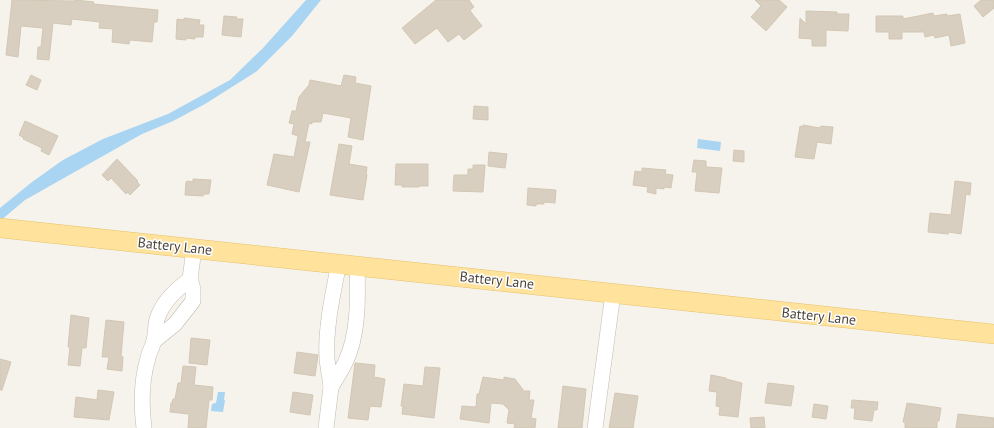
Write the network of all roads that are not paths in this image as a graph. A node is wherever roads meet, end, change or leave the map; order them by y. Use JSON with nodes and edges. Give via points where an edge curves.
{"nodes":[{"id":1,"x":3,"y":228,"type":"edge"},
{"id":2,"x":194,"y":249,"type":"junction"},
{"id":3,"x":348,"y":264,"type":"junction"},
{"id":4,"x":190,"y":279,"type":"junction"},
{"id":5,"x":613,"y":293,"type":"junction"},
{"id":6,"x":994,"y":334,"type":"edge"},
{"id":7,"x":154,"y":341,"type":"junction"},
{"id":8,"x":331,"y":387,"type":"junction"},
{"id":9,"x":144,"y":428,"type":"edge"},
{"id":10,"x":326,"y":428,"type":"edge"},
{"id":11,"x":595,"y":428,"type":"edge"}],
"edges":[{"from":1,"to":2,"type":"main road","name":"Battery Lane"},
{"from":2,"to":3,"type":"main road","name":"Battery Lane"},
{"from":2,"to":4,"type":"street"},
{"from":3,"to":5,"type":"main road","name":"Battery Lane"},
{"from":3,"to":8,"type":"street","via":[[329,328],[327,359]]},
{"from":3,"to":8,"type":"street","via":[[357,304],[352,344],[345,363]]},
{"from":4,"to":7,"type":"street","via":[[176,289],[162,308],[157,319]]},
{"from":4,"to":7,"type":"street","via":[[193,289],[191,305],[175,324]]},
{"from":5,"to":6,"type":"main road","name":"Battery Lane"},
{"from":5,"to":11,"type":"street"},
{"from":7,"to":9,"type":"street","via":[[143,383]]},
{"from":8,"to":10,"type":"street"}]}
